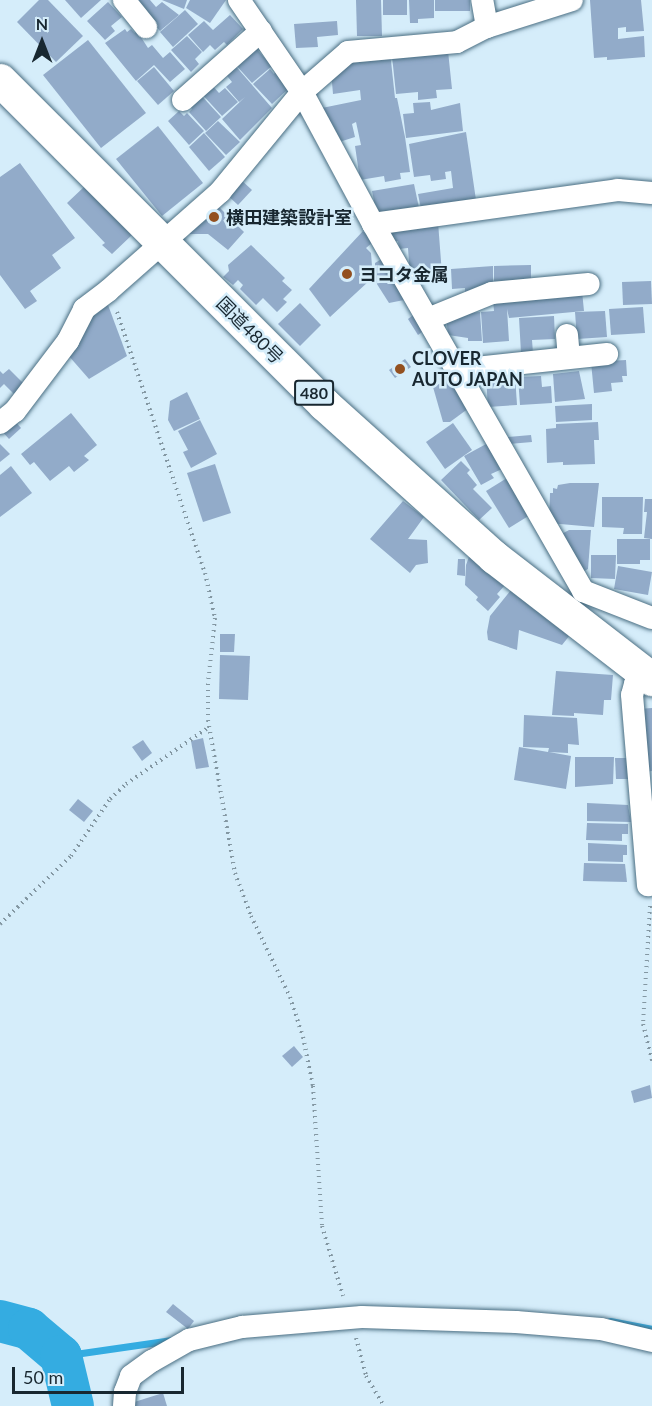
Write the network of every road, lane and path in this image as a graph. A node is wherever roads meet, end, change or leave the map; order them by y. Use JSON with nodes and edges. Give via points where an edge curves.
{"nodes":[{"id":1,"x":124,"y":0,"type":"edge"},
{"id":2,"x":239,"y":0,"type":"edge"},
{"id":3,"x":482,"y":0,"type":"edge"},
{"id":4,"x":572,"y":0,"type":"edge"},
{"id":5,"x":146,"y":27,"type":"dead end"},
{"id":6,"x":487,"y":27,"type":"junction"},
{"id":7,"x":261,"y":31,"type":"junction"},
{"id":8,"x":0,"y":80,"type":"edge"},
{"id":9,"x":302,"y":92,"type":"junction"},
{"id":10,"x":183,"y":100,"type":"dead end"},
{"id":11,"x":652,"y":194,"type":"edge"},
{"id":12,"x":373,"y":224,"type":"junction"},
{"id":13,"x":163,"y":242,"type":"junction"},
{"id":14,"x":589,"y":284,"type":"dead end"},
{"id":15,"x":109,"y":290,"type":"junction"},
{"id":16,"x":428,"y":319,"type":"junction"},
{"id":17,"x":567,"y":335,"type":"dead end"},
{"id":18,"x":607,"y":354,"type":"dead end"},
{"id":19,"x":569,"y":357,"type":"junction"},
{"id":20,"x":457,"y":370,"type":"junction"},
{"id":21,"x":0,"y":423,"type":"edge"},
{"id":22,"x":575,"y":602,"type":"junction"},
{"id":23,"x":652,"y":618,"type":"edge"},
{"id":24,"x":647,"y":676,"type":"edge"},
{"id":25,"x":209,"y":727,"type":"junction"},
{"id":26,"x":648,"y":885,"type":"joint"},
{"id":27,"x":0,"y":924,"type":"edge"},
{"id":28,"x":652,"y":1061,"type":"edge"},
{"id":29,"x":351,"y":1318,"type":"junction"},
{"id":30,"x":652,"y":1341,"type":"edge"},
{"id":31,"x":124,"y":1406,"type":"edge"},
{"id":32,"x":384,"y":1406,"type":"edge"}],
"edges":[{"from":1,"to":5,"type":"street"},
{"from":2,"to":7,"type":"street"},
{"from":3,"to":6,"type":"street"},
{"from":4,"to":6,"type":"street"},
{"from":6,"to":9,"type":"street","via":[[457,42],[348,52]]},
{"from":7,"to":9,"type":"street"},
{"from":7,"to":10,"type":"street"},
{"from":8,"to":13,"type":"highway","name":"国道480号","number":"480"},
{"from":9,"to":12,"type":"street"},
{"from":9,"to":13,"type":"street","via":[[220,192]]},
{"from":11,"to":12,"type":"street","via":[[618,190]]},
{"from":12,"to":16,"type":"street"},
{"from":13,"to":15,"type":"street"},
{"from":13,"to":22,"type":"highway","name":"国道480号","number":"480","via":[[324,404],[494,557]]},
{"from":14,"to":16,"type":"street","via":[[492,293]]},
{"from":15,"to":21,"type":"street","via":[[84,309],[68,341],[15,411]]},
{"from":15,"to":25,"type":"path","via":[[205,573],[214,618]]},
{"from":16,"to":20,"type":"street"},
{"from":17,"to":19,"type":"street"},
{"from":18,"to":19,"type":"street"},
{"from":19,"to":20,"type":"street"},
{"from":20,"to":22,"type":"street"},
{"from":22,"to":23,"type":"street"},
{"from":22,"to":24,"type":"highway","name":"国道480号","number":"480"},
{"from":24,"to":26,"type":"street","via":[[635,684],[632,695]]},
{"from":25,"to":27,"type":"path","via":[[110,799],[71,856]]},
{"from":25,"to":29,"type":"path","via":[[235,873],[250,916],[290,997],[303,1036],[314,1086],[322,1226]]},
{"from":26,"to":28,"type":"path","via":[[643,1024]]},
{"from":29,"to":30,"type":"street","via":[[516,1322],[601,1329]]},
{"from":29,"to":31,"type":"street","via":[[242,1327],[189,1340],[131,1376],[124,1392]]},
{"from":29,"to":32,"type":"path","via":[[366,1376]]}]}
